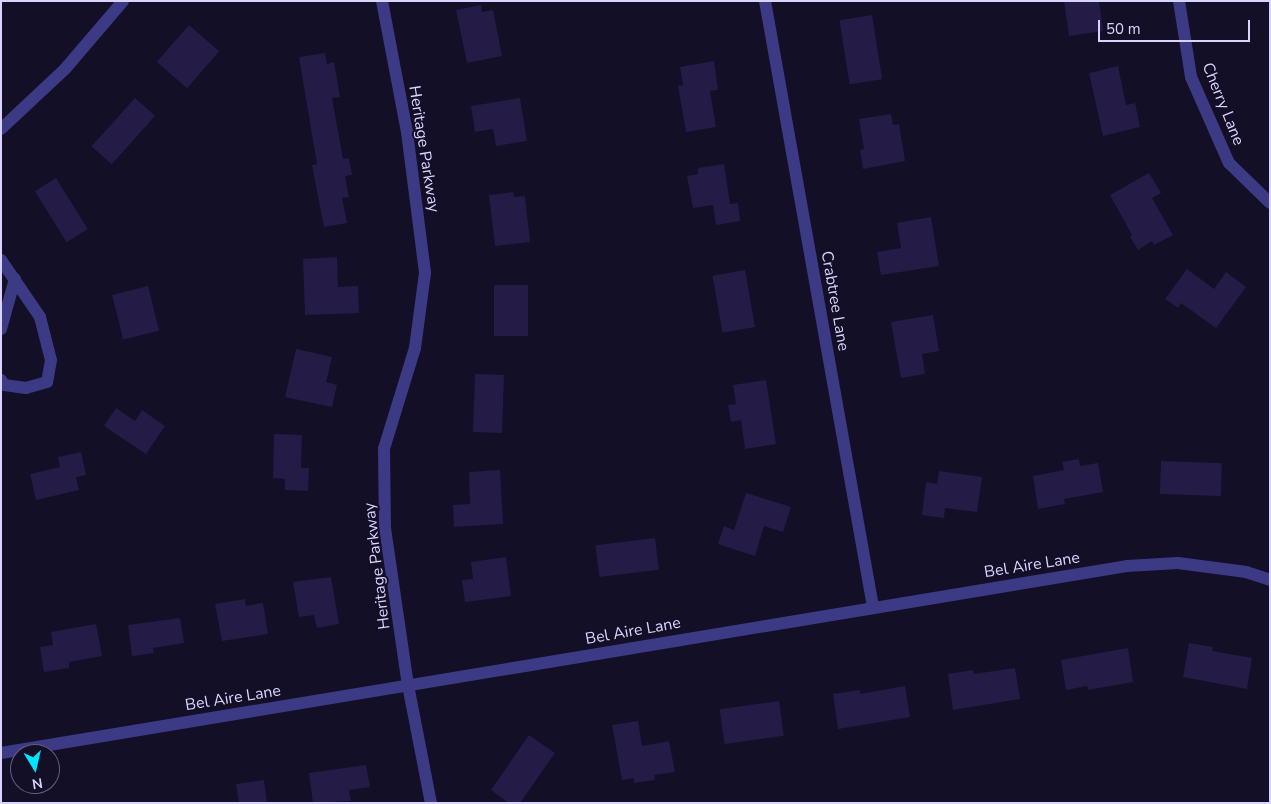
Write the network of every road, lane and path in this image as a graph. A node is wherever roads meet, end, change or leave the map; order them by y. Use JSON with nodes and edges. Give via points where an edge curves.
{"nodes":[{"id":1,"x":124,"y":1,"type":"edge"},
{"id":2,"x":382,"y":1,"type":"edge"},
{"id":3,"x":765,"y":1,"type":"edge"},
{"id":4,"x":1179,"y":1,"type":"edge"},
{"id":5,"x":1,"y":129,"type":"edge"},
{"id":6,"x":1270,"y":203,"type":"edge"},
{"id":7,"x":1,"y":260,"type":"edge"},
{"id":8,"x":15,"y":279,"type":"junction"},
{"id":9,"x":1,"y":329,"type":"edge"},
{"id":10,"x":1,"y":380,"type":"edge"},
{"id":11,"x":1270,"y":580,"type":"edge"},
{"id":12,"x":873,"y":607,"type":"junction"},
{"id":13,"x":408,"y":685,"type":"junction"},
{"id":14,"x":1,"y":753,"type":"edge"},
{"id":15,"x":431,"y":803,"type":"edge"}],
"edges":[{"from":1,"to":5,"type":"street","via":[[66,69]]},
{"from":2,"to":13,"type":"street","name":"Heritage Parkway","via":[[407,132],[425,273],[415,348],[384,449],[386,528]]},
{"from":3,"to":12,"type":"street","name":"Crabtree Lane"},
{"from":4,"to":6,"type":"street","name":"Cherry Lane","via":[[1191,77],[1229,163]]},
{"from":7,"to":8,"type":"street"},
{"from":8,"to":9,"type":"street"},
{"from":8,"to":10,"type":"street","via":[[40,317],[52,360],[46,382],[26,388],[4,385]]},
{"from":11,"to":12,"type":"street","name":"Bel Aire Lane","via":[[1246,572],[1178,563],[1127,566]]},
{"from":12,"to":13,"type":"street","name":"Bel Aire Lane"},
{"from":13,"to":14,"type":"street","name":"Bel Aire Lane"},
{"from":13,"to":15,"type":"street","name":"Heritage Parkway"}]}
